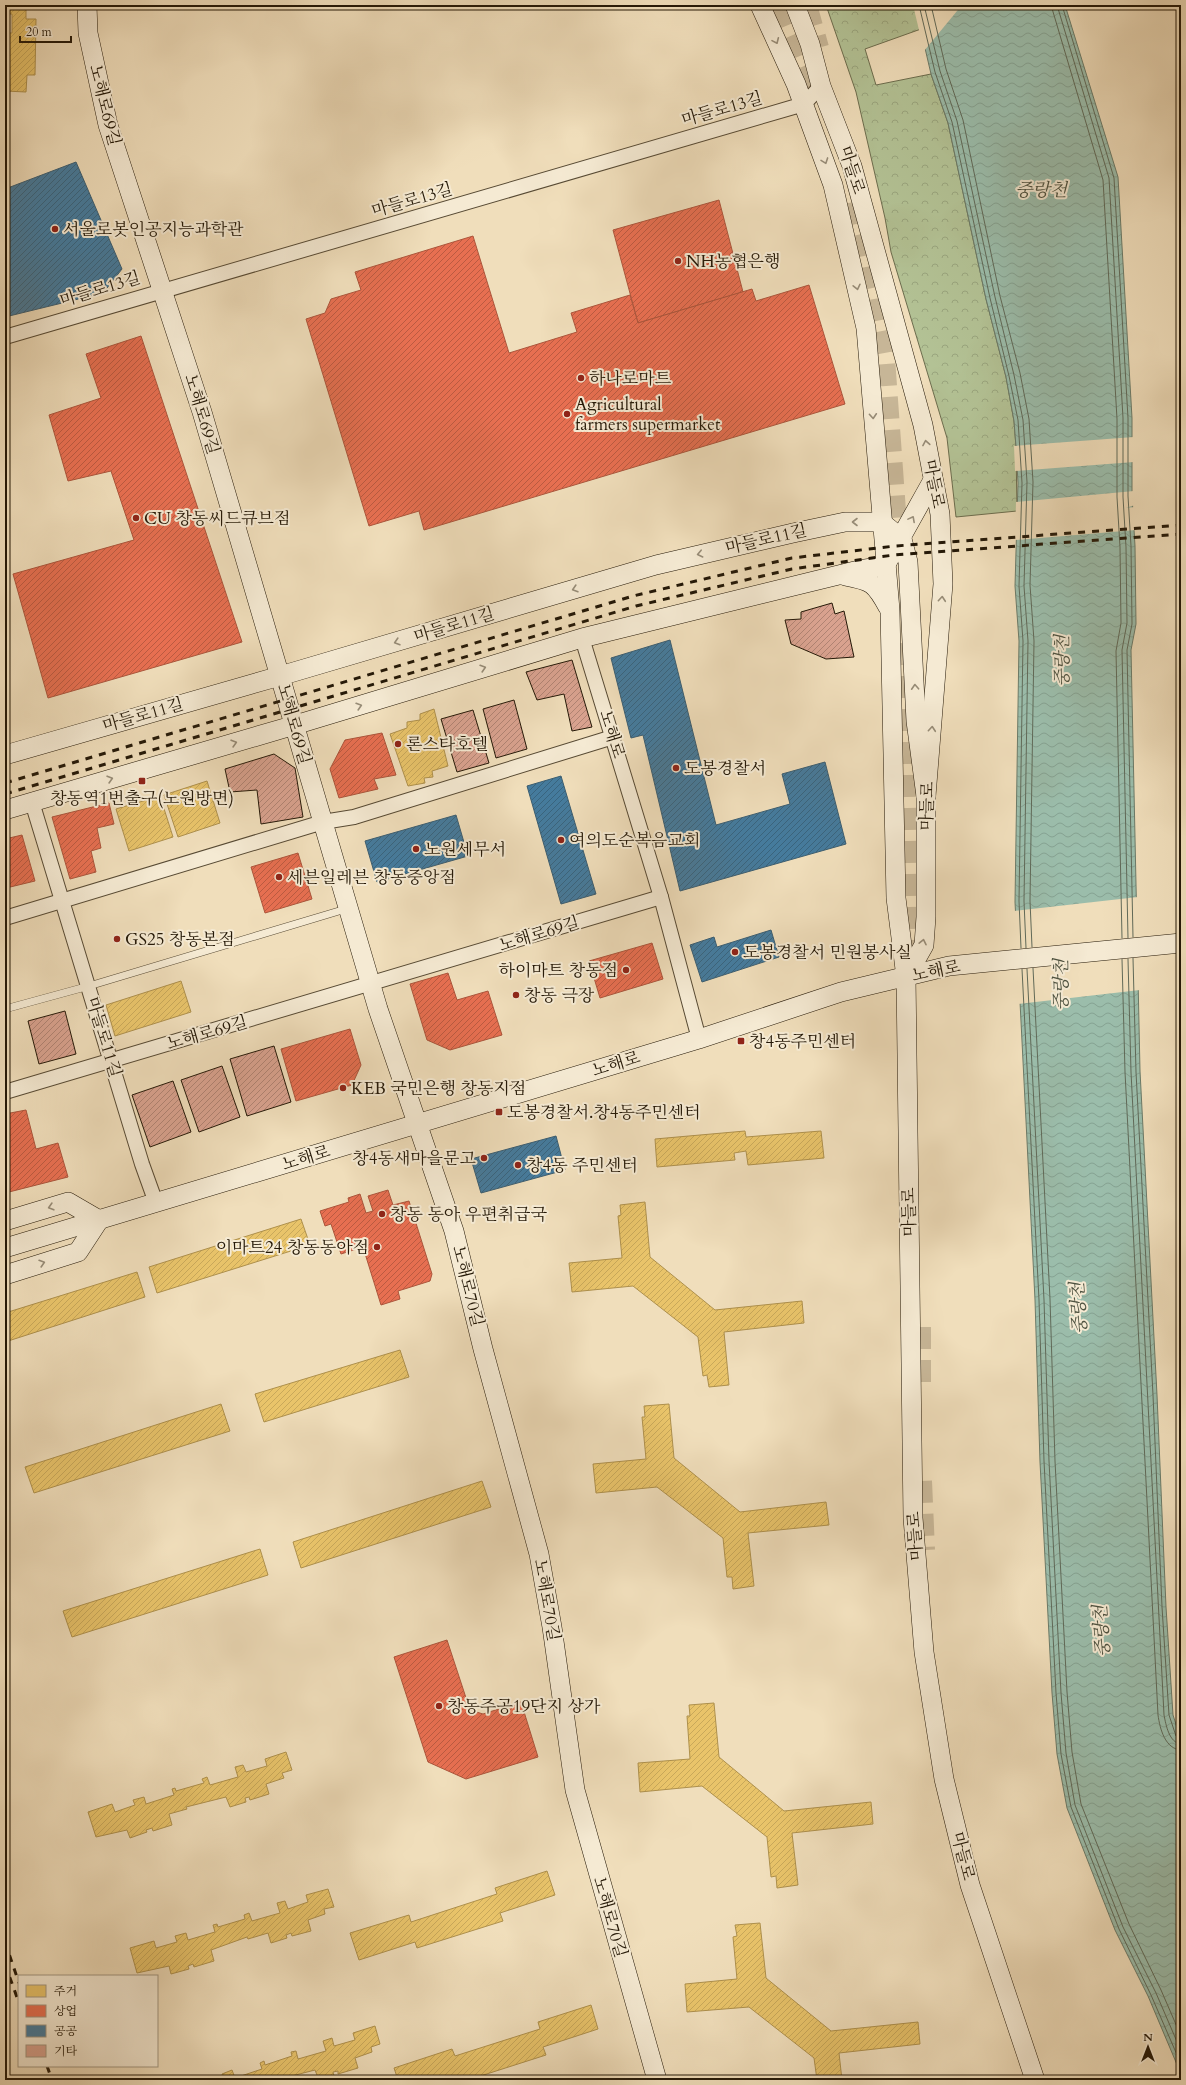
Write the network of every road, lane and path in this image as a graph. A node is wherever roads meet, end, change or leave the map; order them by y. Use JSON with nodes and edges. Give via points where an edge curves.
{"nodes":[{"id":1,"x":87,"y":5,"type":"edge"},
{"id":2,"x":760,"y":5,"type":"edge"},
{"id":3,"x":795,"y":5,"type":"edge"},
{"id":4,"x":821,"y":86,"type":"junction"},
{"id":5,"x":804,"y":104,"type":"junction"},
{"id":6,"x":162,"y":290,"type":"junction"},
{"id":7,"x":5,"y":337,"type":"edge"},
{"id":8,"x":933,"y":480,"type":"junction"},
{"id":9,"x":881,"y":522,"type":"junction"},
{"id":10,"x":902,"y":539,"type":"junction"},
{"id":11,"x":885,"y":566,"type":"junction"},
{"id":12,"x":838,"y":575,"type":"junction"},
{"id":13,"x":890,"y":610,"type":"junction"},
{"id":14,"x":582,"y":638,"type":"junction"},
{"id":15,"x":280,"y":676,"type":"junction"},
{"id":16,"x":295,"y":725,"type":"junction"},
{"id":17,"x":612,"y":737,"type":"junction"},
{"id":18,"x":5,"y":755,"type":"edge"},
{"id":19,"x":926,"y":796,"type":"junction"},
{"id":20,"x":32,"y":802,"type":"junction"},
{"id":21,"x":5,"y":810,"type":"edge"},
{"id":22,"x":324,"y":822,"type":"junction"},
{"id":23,"x":661,"y":897,"type":"junction"},
{"id":24,"x":63,"y":900,"type":"junction"},
{"id":25,"x":349,"y":908,"type":"junction"},
{"id":26,"x":5,"y":918,"type":"edge"},
{"id":27,"x":1181,"y":943,"type":"edge"},
{"id":28,"x":906,"y":977,"type":"junction"},
{"id":29,"x":371,"y":985,"type":"junction"},
{"id":30,"x":89,"y":986,"type":"junction"},
{"id":31,"x":5,"y":1010,"type":"edge"},
{"id":32,"x":699,"y":1039,"type":"junction"},
{"id":33,"x":112,"y":1061,"type":"junction"},
{"id":34,"x":5,"y":1092,"type":"edge"},
{"id":35,"x":418,"y":1124,"type":"junction"},
{"id":36,"x":156,"y":1203,"type":"junction"},
{"id":37,"x":5,"y":1220,"type":"edge"},
{"id":38,"x":98,"y":1220,"type":"junction"},
{"id":39,"x":5,"y":1248,"type":"edge"},
{"id":40,"x":5,"y":1275,"type":"edge"},
{"id":41,"x":657,"y":2080,"type":"edge"},
{"id":42,"x":1034,"y":2080,"type":"edge"}],
"edges":[{"from":1,"to":6,"type":"main road","name":"노해로69길","via":[[88,33],[108,125]]},
{"from":2,"to":5,"type":"main road","name":"마들로","one_way":true},
{"from":3,"to":4,"type":"main road","name":"마들로","via":[[810,44]]},
{"from":4,"to":5,"type":"street"},
{"from":8,"to":4,"type":"main road","name":"마들로","one_way":true,"via":[[923,425],[852,166]]},
{"from":5,"to":6,"type":"street","name":"마들로13길"},
{"from":5,"to":9,"type":"main road","name":"마들로","one_way":true,"via":[[834,185],[866,328]]},
{"from":6,"to":7,"type":"street","name":"마들로13길"},
{"from":6,"to":15,"type":"main road","name":"노해로69길","via":[[202,412]]},
{"from":10,"to":8,"type":"main road","one_way":true},
{"from":19,"to":8,"type":"main road","name":"마들로","one_way":true,"via":[[943,584],[940,514]]},
{"from":9,"to":10,"type":"main road"},
{"from":9,"to":11,"type":"main road","name":"마들로"},
{"from":9,"to":15,"type":"main road","name":"마들로11길","one_way":true,"via":[[845,522],[656,564]]},
{"from":10,"to":11,"type":"main road"},
{"from":19,"to":10,"type":"main road","one_way":true,"via":[[916,721],[908,562]]},
{"from":11,"to":12,"type":"main road"},
{"from":11,"to":13,"type":"main road","name":"마들로"},
{"from":12,"to":13,"type":"main road","via":[[866,580],[878,589]]},
{"from":12,"to":14,"type":"main road"},
{"from":13,"to":28,"type":"main road","name":"마들로","via":[[896,898]]},
{"from":16,"to":14,"type":"main road","one_way":true},
{"from":14,"to":17,"type":"street","name":"노해로"},
{"from":15,"to":16,"type":"main road","name":"노해로69길"},
{"from":15,"to":18,"type":"main road","name":"마들로11길"},
{"from":20,"to":16,"type":"main road","one_way":true},
{"from":16,"to":22,"type":"main road","name":"노해로69길"},
{"from":17,"to":22,"type":"street","via":[[354,817]]},
{"from":17,"to":23,"type":"street","name":"노해로"},
{"from":28,"to":19,"type":"main road","name":"마들로","one_way":true,"via":[[924,945]]},
{"from":20,"to":21,"type":"main road"},
{"from":20,"to":24,"type":"street","name":"마들로11길"},
{"from":22,"to":24,"type":"street"},
{"from":22,"to":25,"type":"main road","name":"노해로69길"},
{"from":23,"to":29,"type":"street","name":"노해로69길"},
{"from":23,"to":32,"type":"street","name":"노해로"},
{"from":24,"to":26,"type":"street"},
{"from":24,"to":30,"type":"street","name":"마들로11길"},
{"from":25,"to":29,"type":"main road","name":"노해로69길"},
{"from":25,"to":30,"type":"lane"},
{"from":27,"to":28,"type":"main road","name":"노해로","via":[[949,966]]},
{"from":28,"to":32,"type":"main road","name":"노해로","via":[[841,992]]},
{"from":28,"to":42,"type":"main road","name":"마들로","via":[[913,1518],[924,1652],[944,1778],[970,1885]]},
{"from":29,"to":33,"type":"street","name":"노해로69길"},
{"from":29,"to":35,"type":"main road","name":"노해로69길"},
{"from":30,"to":31,"type":"lane"},
{"from":30,"to":33,"type":"street","name":"마들로11길"},
{"from":32,"to":35,"type":"main road","name":"노해로"},
{"from":33,"to":34,"type":"street","name":"노해로69길"},
{"from":33,"to":36,"type":"street","name":"마들로11길"},
{"from":35,"to":36,"type":"main road","name":"노해로"},
{"from":35,"to":41,"type":"main road","name":"노해로70길","via":[[454,1231],[539,1554],[575,1790]]},
{"from":36,"to":38,"type":"main road","name":"노해로"},
{"from":38,"to":37,"type":"main road","one_way":true,"via":[[68,1202]]},
{"from":38,"to":39,"type":"main road","name":"노해로"},
{"from":40,"to":38,"type":"main road","one_way":true,"via":[[78,1252]]}]}
